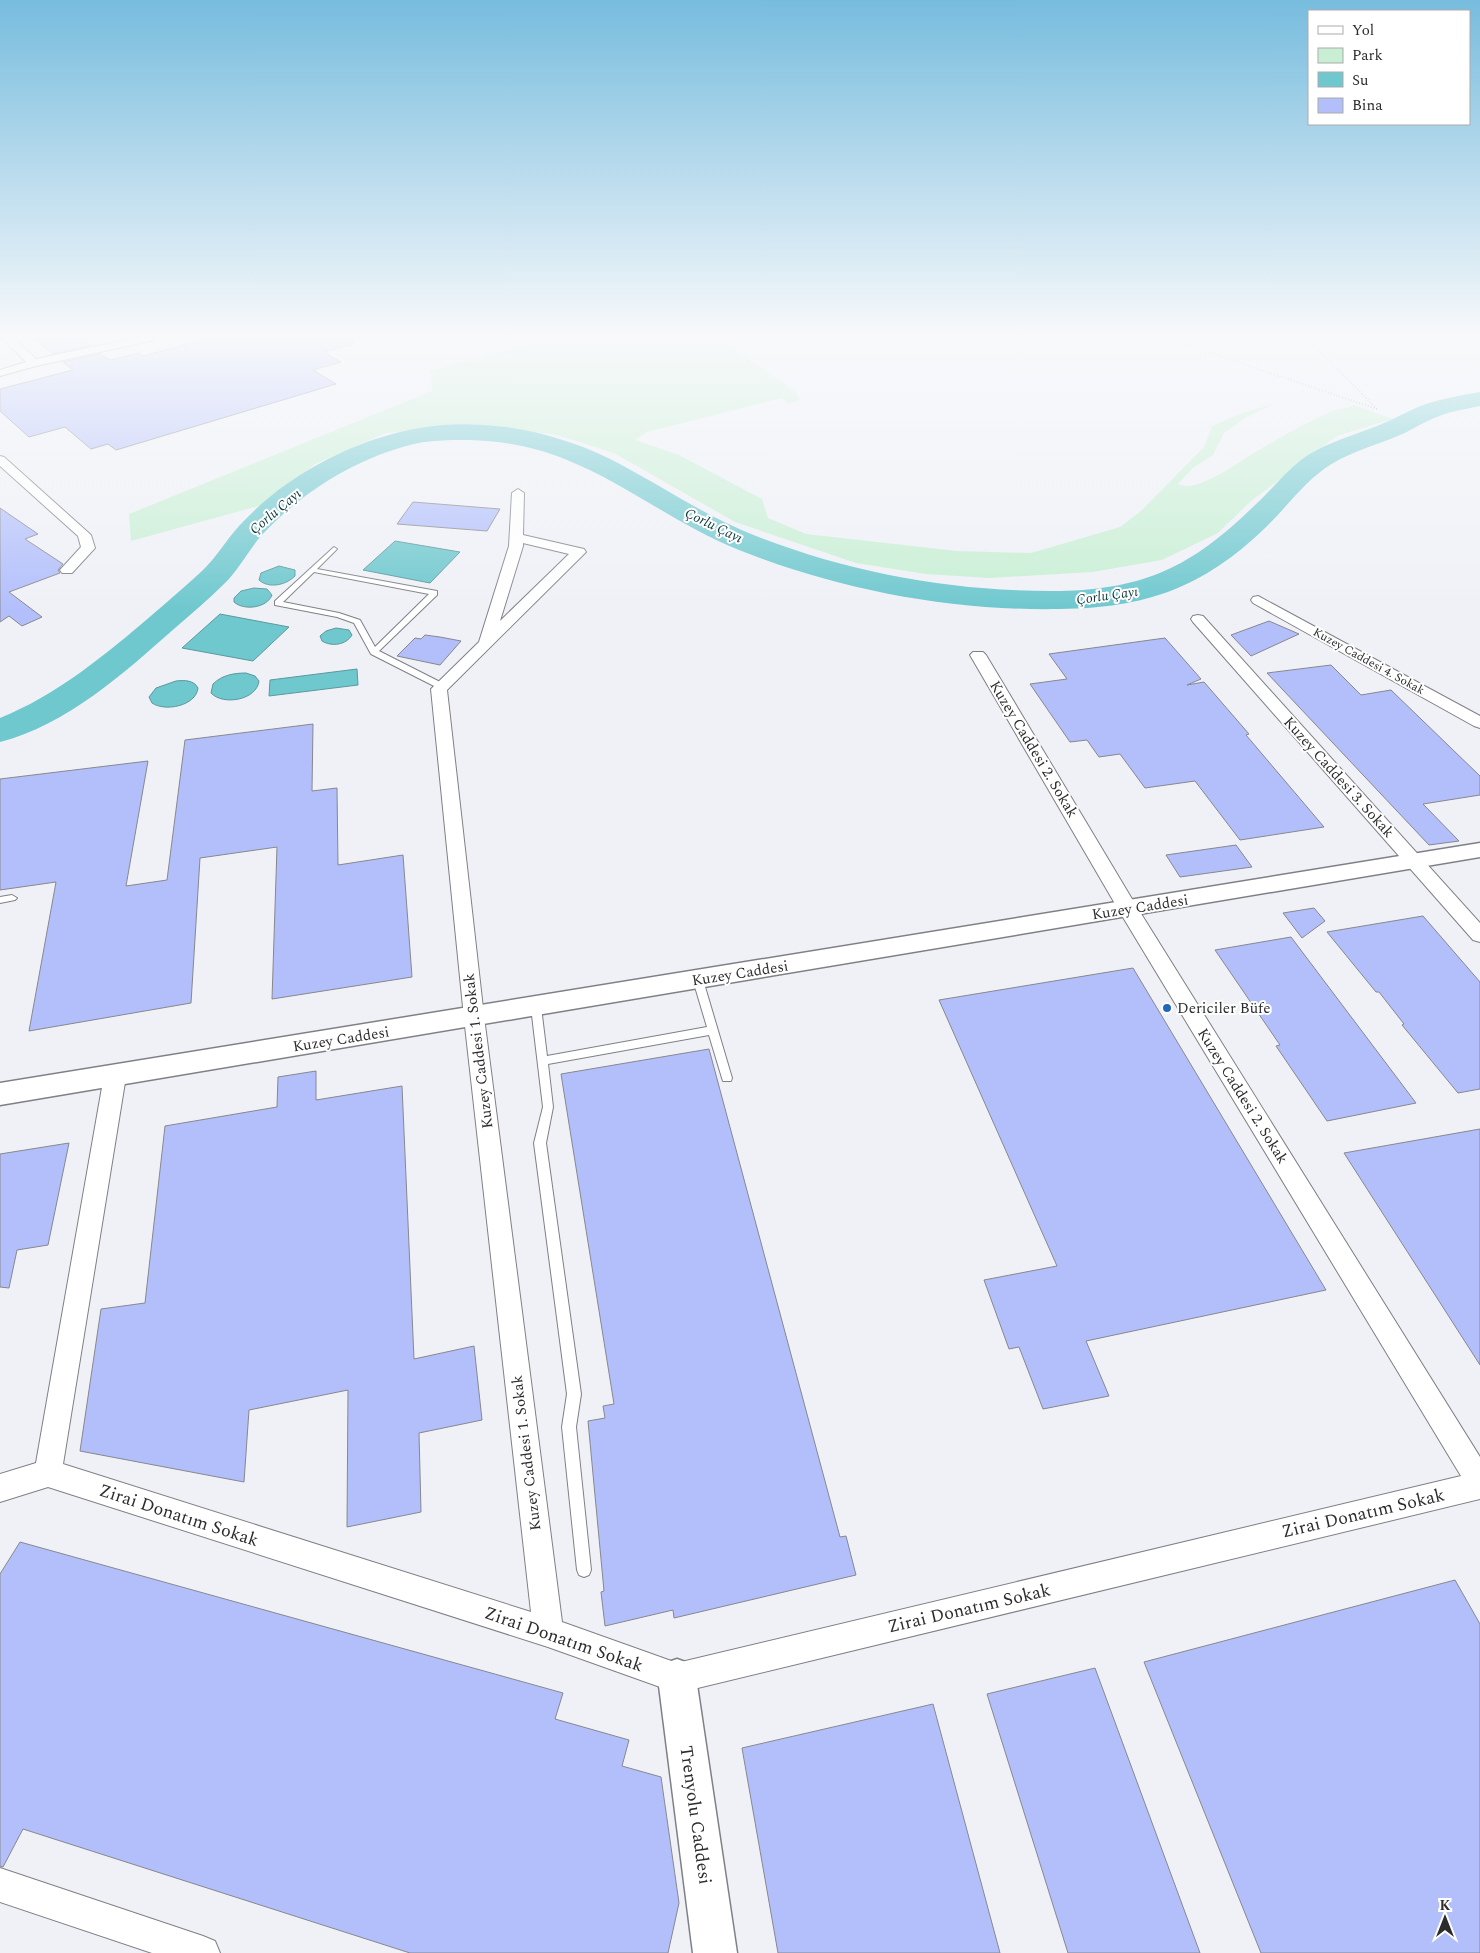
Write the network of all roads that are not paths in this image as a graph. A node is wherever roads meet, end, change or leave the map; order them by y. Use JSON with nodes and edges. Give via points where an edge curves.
{"nodes":[{"id":1,"x":0,"y":460,"type":"edge"},
{"id":2,"x":518,"y":493,"type":"dead end"},
{"id":3,"x":517,"y":538,"type":"junction"},
{"id":4,"x":334,"y":549,"type":"dead end"},
{"id":5,"x":67,"y":570,"type":"dead end"},
{"id":6,"x":312,"y":570,"type":"junction"},
{"id":7,"x":1258,"y":600,"type":"dead end"},
{"id":8,"x":1198,"y":620,"type":"dead end"},
{"id":9,"x":486,"y":644,"type":"junction"},
{"id":10,"x":374,"y":652,"type":"junction"},
{"id":11,"x":978,"y":655,"type":"dead end"},
{"id":12,"x":441,"y":686,"type":"junction"},
{"id":13,"x":1480,"y":723,"type":"edge"},
{"id":14,"x":1480,"y":850,"type":"edge"},
{"id":15,"x":1415,"y":862,"type":"junction"},
{"id":16,"x":12,"y":898,"type":"dead end"},
{"id":17,"x":0,"y":900,"type":"edge"},
{"id":18,"x":1128,"y":909,"type":"junction"},
{"id":19,"x":1480,"y":935,"type":"edge"},
{"id":20,"x":698,"y":980,"type":"junction"},
{"id":21,"x":536,"y":1007,"type":"junction"},
{"id":22,"x":474,"y":1017,"type":"junction"},
{"id":23,"x":713,"y":1030,"type":"junction"},
{"id":24,"x":542,"y":1061,"type":"junction"},
{"id":25,"x":115,"y":1076,"type":"junction"},
{"id":26,"x":727,"y":1078,"type":"dead end"},
{"id":27,"x":0,"y":1094,"type":"edge"},
{"id":28,"x":48,"y":1473,"type":"junction"},
{"id":29,"x":1480,"y":1484,"type":"edge"},
{"id":30,"x":0,"y":1488,"type":"edge"},
{"id":31,"x":584,"y":1570,"type":"dead end"},
{"id":32,"x":548,"y":1632,"type":"junction"},
{"id":33,"x":677,"y":1678,"type":"junction"},
{"id":34,"x":0,"y":1885,"type":"edge"},
{"id":35,"x":203,"y":1953,"type":"edge"},
{"id":36,"x":715,"y":1953,"type":"edge"}],
"edges":[{"from":1,"to":5,"type":"street","via":[[84,535],[88,548]]},
{"from":2,"to":3,"type":"street"},
{"from":3,"to":9,"type":"street"},
{"from":3,"to":9,"type":"street","via":[[579,552]]},
{"from":4,"to":6,"type":"lane"},
{"from":6,"to":10,"type":"lane","via":[[278,603],[339,615],[357,622]]},
{"from":6,"to":10,"type":"lane","via":[[434,593]]},
{"from":7,"to":13,"type":"street","name":"Kuzey Caddesi 4. Sokak"},
{"from":8,"to":15,"type":"street","name":"Kuzey Caddesi 3. Sokak"},
{"from":9,"to":12,"type":"street"},
{"from":10,"to":12,"type":"lane"},
{"from":11,"to":18,"type":"street","name":"Kuzey Caddesi 2. Sokak"},
{"from":12,"to":22,"type":"street","name":"Kuzey Caddesi 1. Sokak"},
{"from":14,"to":15,"type":"street","name":"Kuzey Caddesi"},
{"from":15,"to":18,"type":"street","name":"Kuzey Caddesi"},
{"from":15,"to":19,"type":"street","name":"Kuzey Caddesi 3. Sokak"},
{"from":16,"to":17,"type":"lane"},
{"from":18,"to":20,"type":"street","name":"Kuzey Caddesi"},
{"from":18,"to":29,"type":"street","name":"Kuzey Caddesi 2. Sokak"},
{"from":20,"to":21,"type":"street","name":"Kuzey Caddesi"},
{"from":20,"to":23,"type":"lane"},
{"from":21,"to":22,"type":"street","name":"Kuzey Caddesi"},
{"from":21,"to":24,"type":"lane"},
{"from":22,"to":25,"type":"street","name":"Kuzey Caddesi"},
{"from":22,"to":32,"type":"street","name":"Kuzey Caddesi 1. Sokak"},
{"from":23,"to":24,"type":"lane"},
{"from":23,"to":26,"type":"lane"},
{"from":24,"to":31,"type":"lane","via":[[548,1108],[540,1142],[574,1394],[570,1428]]},
{"from":25,"to":27,"type":"street","name":"Kuzey Caddesi"},
{"from":25,"to":28,"type":"street"},
{"from":28,"to":30,"type":"street"},
{"from":28,"to":32,"type":"street","name":"Zirai Donatım Sokak"},
{"from":29,"to":33,"type":"street","name":"Zirai Donatım Sokak"},
{"from":32,"to":33,"type":"street","name":"Zirai Donatım Sokak"},
{"from":33,"to":36,"type":"street","name":"Trenyolu Caddesi"},
{"from":34,"to":35,"type":"street"}]}
